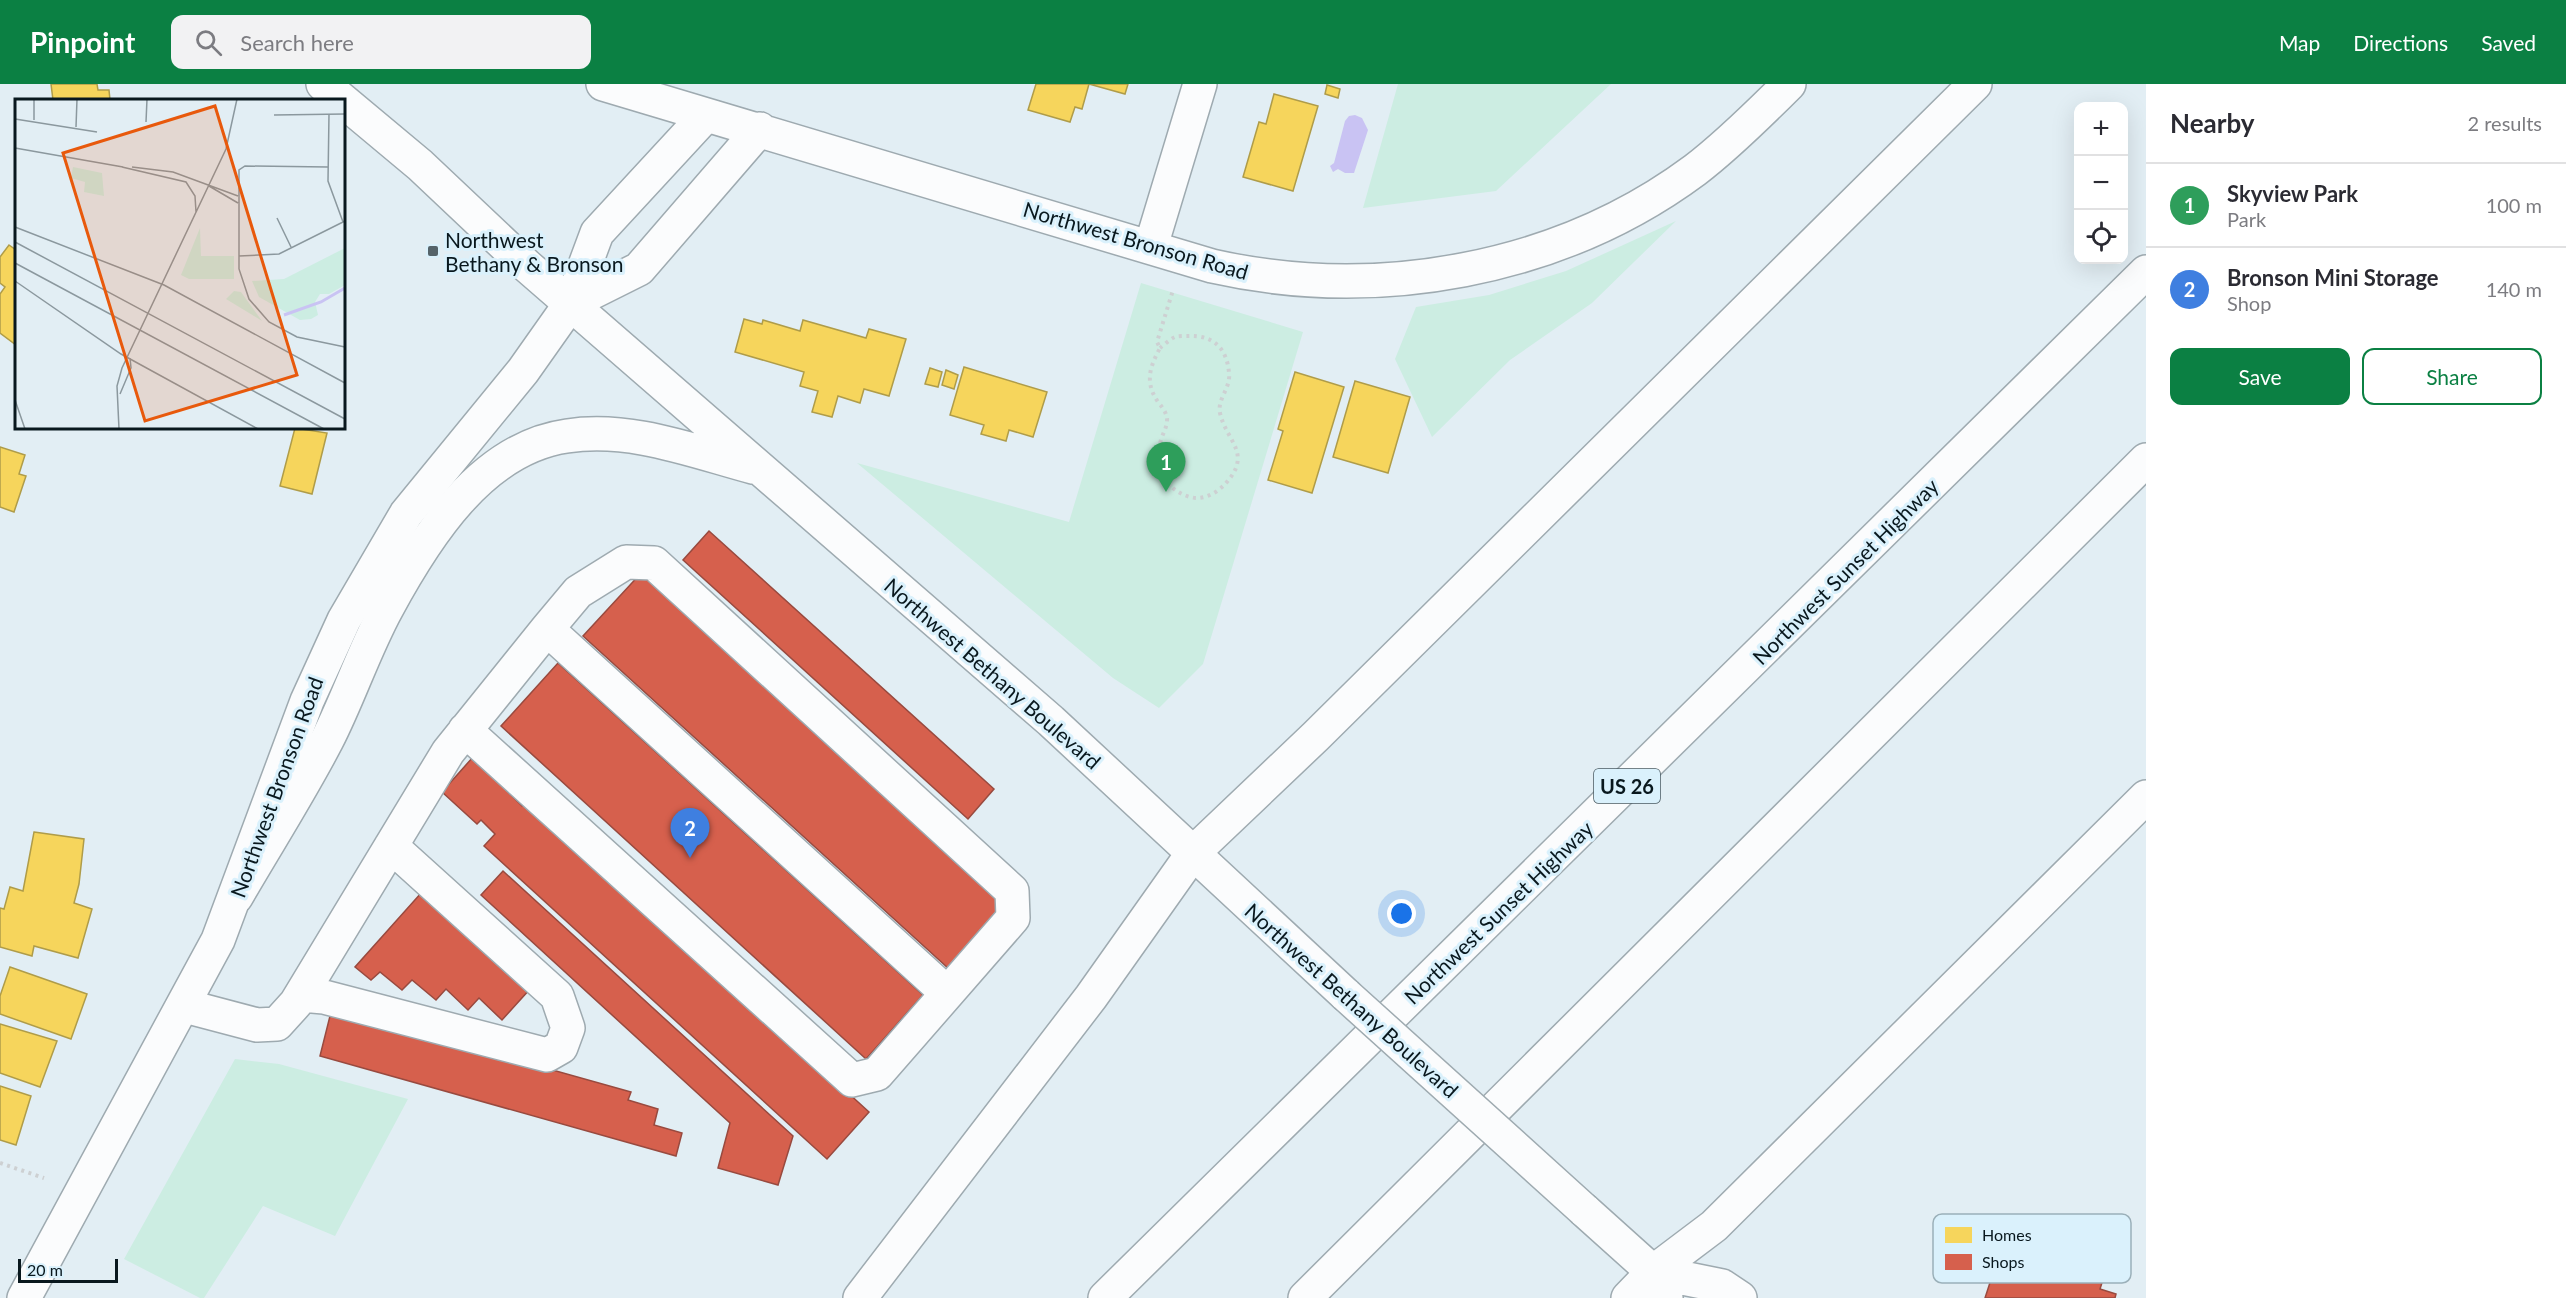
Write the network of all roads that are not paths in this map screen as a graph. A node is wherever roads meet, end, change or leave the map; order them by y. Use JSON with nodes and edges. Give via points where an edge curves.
{"nodes":[{"id":1,"x":323,"y":84,"type":"edge"},
{"id":2,"x":603,"y":84,"type":"edge"},
{"id":3,"x":1200,"y":84,"type":"edge"},
{"id":4,"x":1789,"y":84,"type":"edge"},
{"id":5,"x":1974,"y":84,"type":"edge"},
{"id":6,"x":341,"y":99,"type":"edge"},
{"id":7,"x":345,"y":102,"type":"edge"},
{"id":8,"x":706,"y":115,"type":"junction"},
{"id":9,"x":760,"y":129,"type":"junction"},
{"id":10,"x":1151,"y":246,"type":"junction"},
{"id":11,"x":2146,"y":272,"type":"edge"},
{"id":12,"x":571,"y":303,"type":"junction"},
{"id":13,"x":2146,"y":460,"type":"edge"},
{"id":14,"x":759,"y":469,"type":"junction"},
{"id":15,"x":547,"y":629,"type":"junction"},
{"id":16,"x":465,"y":730,"type":"junction"},
{"id":17,"x":2146,"y":797,"type":"edge"},
{"id":18,"x":391,"y":846,"type":"junction"},
{"id":19,"x":1193,"y":853,"type":"junction"},
{"id":20,"x":236,"y":897,"type":"junction"},
{"id":21,"x":947,"y":993,"type":"junction"},
{"id":22,"x":301,"y":995,"type":"junction"},
{"id":23,"x":185,"y":1006,"type":"junction"},
{"id":24,"x":1660,"y":1285,"type":"edge"},
{"id":25,"x":24,"y":1298,"type":"edge"},
{"id":26,"x":860,"y":1298,"type":"edge"},
{"id":27,"x":1105,"y":1298,"type":"edge"},
{"id":28,"x":1305,"y":1298,"type":"edge"},
{"id":29,"x":1628,"y":1298,"type":"edge"},
{"id":30,"x":1740,"y":1298,"type":"edge"}],
"edges":[{"from":1,"to":6,"type":"main road","name":"Northwest Bethany Boulevard"},
{"from":2,"to":8,"type":"main road"},
{"from":3,"to":10,"type":"main road"},
{"from":4,"to":10,"type":"main road","name":"Northwest Bronson Road","via":[[1696,170],[1628,211],[1547,248],[1483,266],[1403,280],[1296,281],[1184,258]]},
{"from":5,"to":19,"type":"main road"},
{"from":7,"to":12,"type":"main road","name":"Northwest Bethany Boulevard"},
{"from":8,"to":9,"type":"main road","name":"Northwest Bronson Road"},
{"from":8,"to":12,"type":"main road","name":"Northwest Bronson Road","via":[[597,233]]},
{"from":9,"to":10,"type":"main road","name":"Northwest Bronson Road"},
{"from":9,"to":12,"type":"main road","name":"Northwest Bronson Road","via":[[639,269]]},
{"from":11,"to":27,"type":"main road","name":"Northwest Sunset Highway","number":"US 26"},
{"from":12,"to":14,"type":"main road","name":"Northwest Bethany Boulevard"},
{"from":12,"to":20,"type":"main road","name":"Northwest Bronson Road","via":[[524,371],[417,499],[364,584],[311,692]]},
{"from":13,"to":28,"type":"main road"},
{"from":14,"to":19,"type":"main road","name":"Northwest Bethany Boulevard","via":[[984,661]]},
{"from":14,"to":20,"type":"main road","via":[[612,433],[546,441],[491,469],[456,502],[387,608],[327,740]]},
{"from":15,"to":16,"type":"main road"},
{"from":15,"to":21,"type":"main road"},
{"from":15,"to":21,"type":"main road","via":[[578,591],[626,562],[654,564],[680,587],[1012,891],[1012,918]]},
{"from":16,"to":18,"type":"main road"},
{"from":16,"to":21,"type":"main road","via":[[852,1080],[877,1074]]},
{"from":17,"to":24,"type":"main road","via":[[1714,1226]]},
{"from":18,"to":22,"type":"main road"},
{"from":18,"to":22,"type":"main road","via":[[557,996],[568,1028],[561,1047],[547,1055],[324,997]]},
{"from":19,"to":24,"type":"main road","name":"Northwest Bethany Boulevard","bridge":true,"via":[[1584,1210]]},
{"from":19,"to":26,"type":"main road","via":[[1091,997]]},
{"from":20,"to":23,"type":"main road","name":"Northwest Bronson Road"},
{"from":22,"to":23,"type":"main road","via":[[276,1024],[257,1025]]},
{"from":23,"to":25,"type":"main road","name":"Northwest Bronson Road"},
{"from":24,"to":29,"type":"main road"},
{"from":24,"to":30,"type":"main road","via":[[1722,1286]]}]}
